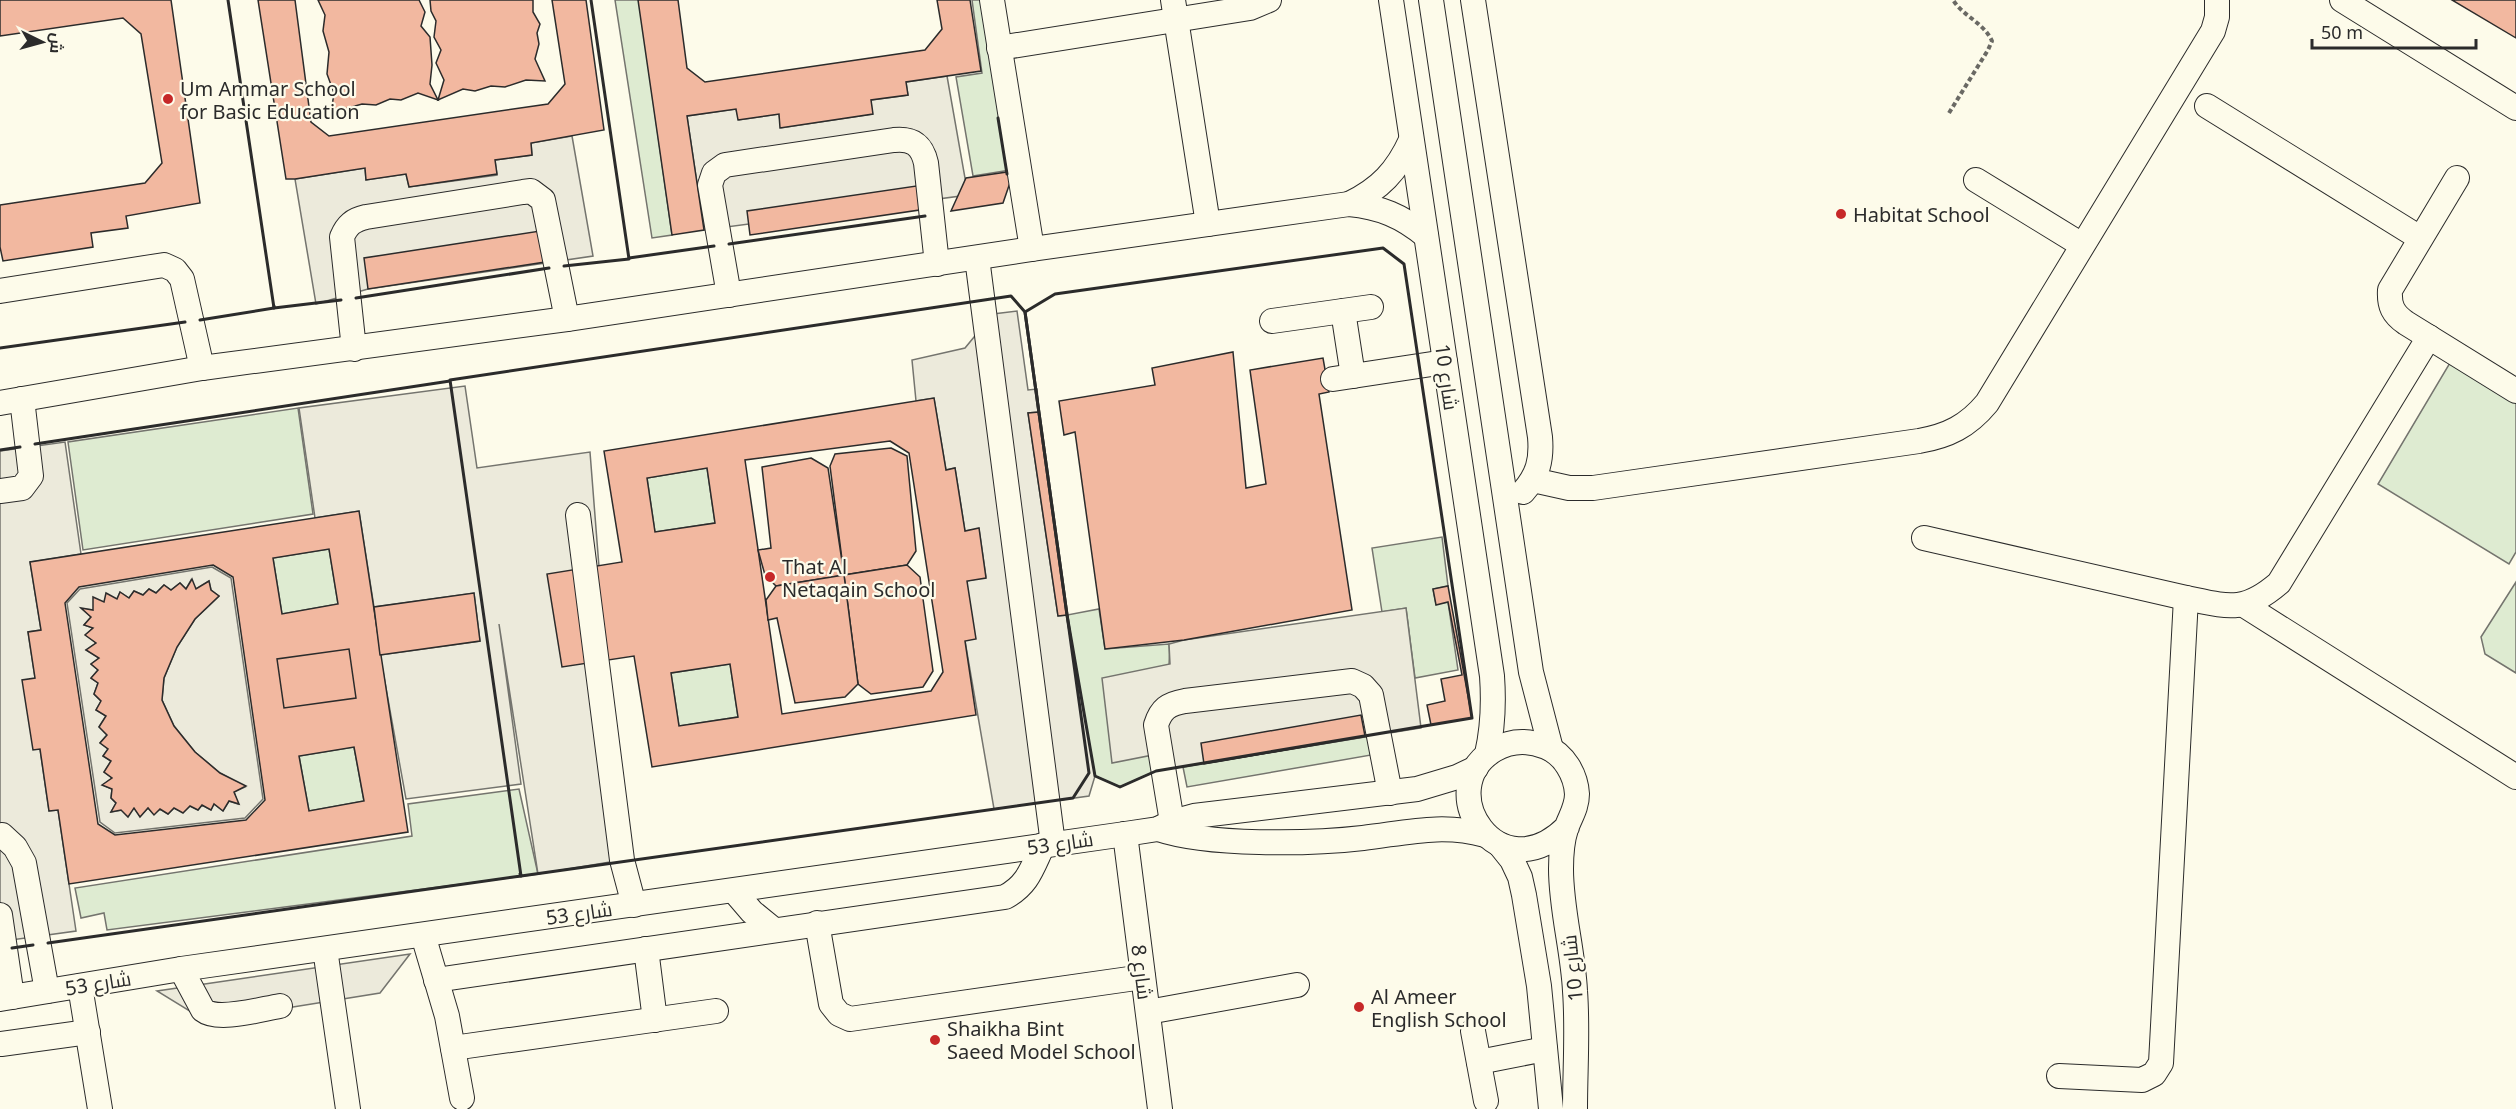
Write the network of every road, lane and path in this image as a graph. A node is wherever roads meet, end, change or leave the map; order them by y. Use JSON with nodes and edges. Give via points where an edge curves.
{"nodes":[{"id":1,"x":992,"y":0,"type":"edge"},
{"id":2,"x":1269,"y":0,"type":"edge"},
{"id":3,"x":1391,"y":0,"type":"edge"},
{"id":4,"x":1431,"y":0,"type":"edge"},
{"id":5,"x":1473,"y":0,"type":"edge"},
{"id":6,"x":1953,"y":0,"type":"edge"},
{"id":7,"x":2217,"y":0,"type":"edge"},
{"id":8,"x":2342,"y":0,"type":"edge"},
{"id":9,"x":1174,"y":10,"type":"edge"},
{"id":10,"x":999,"y":48,"type":"junction"},
{"id":11,"x":2207,"y":106,"type":"dead end"},
{"id":12,"x":2516,"y":108,"type":"edge"},
{"id":13,"x":1949,"y":113,"type":"dead end"},
{"id":14,"x":1411,"y":140,"type":"junction"},
{"id":15,"x":2457,"y":178,"type":"dead end"},
{"id":16,"x":1976,"y":180,"type":"dead end"},
{"id":17,"x":1349,"y":204,"type":"junction"},
{"id":18,"x":1209,"y":224,"type":"junction"},
{"id":19,"x":1426,"y":236,"type":"junction"},
{"id":20,"x":2420,"y":238,"type":"junction"},
{"id":21,"x":2082,"y":245,"type":"junction"},
{"id":22,"x":1032,"y":249,"type":"junction"},
{"id":23,"x":977,"y":258,"type":"junction"},
{"id":24,"x":937,"y":264,"type":"junction"},
{"id":25,"x":0,"y":291,"type":"edge"},
{"id":26,"x":729,"y":295,"type":"junction"},
{"id":27,"x":1371,"y":307,"type":"dead end"},
{"id":28,"x":1343,"y":311,"type":"junction"},
{"id":29,"x":567,"y":320,"type":"junction"},
{"id":30,"x":1272,"y":321,"type":"dead end"},
{"id":31,"x":2429,"y":337,"type":"junction"},
{"id":32,"x":354,"y":349,"type":"junction"},
{"id":33,"x":1445,"y":362,"type":"junction"},
{"id":34,"x":202,"y":368,"type":"junction"},
{"id":35,"x":2516,"y":391,"type":"edge"},
{"id":36,"x":11,"y":401,"type":"edge"},
{"id":37,"x":1533,"y":480,"type":"junction"},
{"id":38,"x":0,"y":491,"type":"edge"},
{"id":39,"x":1507,"y":509,"type":"junction"},
{"id":40,"x":578,"y":515,"type":"dead end"},
{"id":41,"x":1924,"y":538,"type":"dead end"},
{"id":42,"x":2186,"y":598,"type":"junction"},
{"id":43,"x":2244,"y":605,"type":"junction"},
{"id":44,"x":1551,"y":749,"type":"junction"},
{"id":45,"x":1481,"y":761,"type":"junction"},
{"id":46,"x":2516,"y":777,"type":"edge"},
{"id":47,"x":1390,"y":793,"type":"junction"},
{"id":48,"x":1165,"y":825,"type":"junction"},
{"id":49,"x":1567,"y":827,"type":"junction"},
{"id":50,"x":1,"y":832,"type":"edge"},
{"id":51,"x":1125,"y":834,"type":"junction"},
{"id":52,"x":1493,"y":840,"type":"junction"},
{"id":53,"x":1048,"y":845,"type":"junction"},
{"id":54,"x":734,"y":891,"type":"junction"},
{"id":55,"x":634,"y":905,"type":"junction"},
{"id":56,"x":0,"y":915,"type":"edge"},
{"id":57,"x":817,"y":923,"type":"junction"},
{"id":58,"x":773,"y":929,"type":"junction"},
{"id":59,"x":423,"y":935,"type":"junction"},
{"id":60,"x":324,"y":949,"type":"junction"},
{"id":61,"x":646,"y":949,"type":"junction"},
{"id":62,"x":181,"y":969,"type":"junction"},
{"id":63,"x":1143,"y":976,"type":"junction"},
{"id":64,"x":436,"y":980,"type":"junction"},
{"id":65,"x":81,"y":986,"type":"junction"},
{"id":66,"x":1297,"y":986,"type":"dead end"},
{"id":67,"x":47,"y":991,"type":"junction"},
{"id":68,"x":6,"y":998,"type":"edge"},
{"id":69,"x":280,"y":1006,"type":"dead end"},
{"id":70,"x":716,"y":1011,"type":"dead end"},
{"id":71,"x":1148,"y":1012,"type":"junction"},
{"id":72,"x":655,"y":1020,"type":"junction"},
{"id":73,"x":1473,"y":1031,"type":"dead end"},
{"id":74,"x":88,"y":1032,"type":"junction"},
{"id":75,"x":1,"y":1044,"type":"edge"},
{"id":76,"x":453,"y":1048,"type":"junction"},
{"id":77,"x":1545,"y":1054,"type":"junction"},
{"id":78,"x":1575,"y":1056,"type":"junction"},
{"id":79,"x":1479,"y":1062,"type":"junction"},
{"id":80,"x":2059,"y":1076,"type":"dead end"},
{"id":81,"x":462,"y":1098,"type":"dead end"},
{"id":82,"x":1486,"y":1101,"type":"dead end"},
{"id":83,"x":100,"y":1109,"type":"edge"},
{"id":84,"x":348,"y":1109,"type":"edge"},
{"id":85,"x":1160,"y":1109,"type":"edge"},
{"id":86,"x":1551,"y":1109,"type":"edge"},
{"id":87,"x":1575,"y":1109,"type":"edge"}],
"edges":[{"from":1,"to":10,"type":"street"},
{"from":2,"to":9,"type":"street","via":[[1250,8]]},
{"from":3,"to":14,"type":"street","name":"شارع 10"},
{"from":4,"to":39,"type":"street","name":"شارع 10"},
{"from":5,"to":37,"type":"street","via":[[1540,437],[1540,466]]},
{"from":6,"to":13,"type":"path","via":[[1989,33],[1992,41]]},
{"from":7,"to":21,"type":"street","via":[[2213,31]]},
{"from":8,"to":12,"type":"street"},
{"from":9,"to":10,"type":"street"},
{"from":9,"to":18,"type":"street"},
{"from":10,"to":22,"type":"street"},
{"from":11,"to":20,"type":"street"},
{"from":14,"to":17,"type":"street","via":[[1388,180]]},
{"from":14,"to":19,"type":"street","name":"شارع 10"},
{"from":15,"to":20,"type":"street"},
{"from":16,"to":21,"type":"street"},
{"from":17,"to":18,"type":"street"},
{"from":17,"to":19,"type":"street","via":[[1391,212]]},
{"from":18,"to":22,"type":"street"},
{"from":19,"to":33,"type":"street","name":"شارع 10"},
{"from":20,"to":31,"type":"street","via":[[2390,290],[2389,303],[2395,315]]},
{"from":21,"to":37,"type":"street","via":[[1987,403],[1974,418],[1939,438],[1593,488],[1569,488]]},
{"from":22,"to":23,"type":"street"},
{"from":23,"to":24,"type":"street"},
{"from":23,"to":53,"type":"street"},
{"from":24,"to":26,"type":"street"},
{"from":24,"to":26,"type":"street","via":[[926,163],[916,143],[894,140],[724,165],[714,173],[710,185]]},
{"from":25,"to":34,"type":"street","via":[[164,266],[175,270],[182,279]]},
{"from":26,"to":29,"type":"street"},
{"from":27,"to":28,"type":"street"},
{"from":28,"to":30,"type":"street"},
{"from":28,"to":33,"type":"street","via":[[1343,377]]},
{"from":29,"to":32,"type":"street"},
{"from":29,"to":32,"type":"street","via":[[543,200],[531,191],[366,217],[346,227],[342,237]]},
{"from":31,"to":35,"type":"street"},
{"from":31,"to":43,"type":"street","via":[[2279,583],[2261,598]]},
{"from":32,"to":34,"type":"street"},
{"from":33,"to":45,"type":"street","name":"شارع 10","via":[[1492,676],[1494,711]]},
{"from":34,"to":36,"type":"street"},
{"from":36,"to":38,"type":"street","via":[[31,476],[22,488]]},
{"from":37,"to":39,"type":"street"},
{"from":39,"to":44,"type":"street","name":"شارع 10","via":[[1531,672]]},
{"from":40,"to":55,"type":"street","via":[[622,860]]},
{"from":41,"to":42,"type":"street"},
{"from":42,"to":43,"type":"street","via":[[2223,606]]},
{"from":42,"to":80,"type":"street","via":[[2161,1063],[2154,1074],[2142,1080]]},
{"from":43,"to":46,"type":"street"},
{"from":44,"to":45,"type":"street","via":[[1536,742],[1518,741],[1502,746]]},
{"from":44,"to":49,"type":"street","via":[[1573,776],[1577,794]]},
{"from":45,"to":47,"type":"street","name":"شارع 53","via":[[1438,785]]},
{"from":45,"to":52,"type":"street","via":[[1469,785],[1469,803],[1474,820]]},
{"from":47,"to":48,"type":"street","name":"شارع 53","via":[[1194,816]]},
{"from":47,"to":48,"type":"street","via":[[1371,695],[1352,681],[1185,701],[1171,703],[1160,712],[1156,725]]},
{"from":48,"to":51,"type":"street","name":"شارع 53"},
{"from":48,"to":52,"type":"street","name":"شارع 53","via":[[1180,835],[1231,840],[1345,839],[1446,828]]},
{"from":49,"to":52,"type":"street","via":[[1537,848],[1518,850]]},
{"from":49,"to":78,"type":"street","name":"شارع 10","via":[[1561,870],[1575,988]]},
{"from":50,"to":67,"type":"street","via":[[24,863]]},
{"from":51,"to":53,"type":"street","name":"شارع 53"},
{"from":51,"to":63,"type":"street","name":"شارع 8"},
{"from":52,"to":77,"type":"street","name":"شارع 10","via":[[1512,860],[1520,878],[1533,946]]},
{"from":53,"to":54,"type":"street","name":"شارع 53"},
{"from":53,"to":57,"type":"street","via":[[1025,882],[1005,897]]},
{"from":54,"to":55,"type":"street","name":"شارع 53"},
{"from":54,"to":58,"type":"street"},
{"from":55,"to":59,"type":"street","name":"شارع 53"},
{"from":56,"to":68,"type":"street"},
{"from":57,"to":58,"type":"street"},
{"from":57,"to":63,"type":"street","via":[[831,1004],[850,1019]]},
{"from":58,"to":61,"type":"street"},
{"from":59,"to":60,"type":"street","name":"شارع 53"},
{"from":59,"to":64,"type":"street"},
{"from":60,"to":62,"type":"street","name":"شارع 53"},
{"from":60,"to":84,"type":"street"},
{"from":61,"to":64,"type":"street"},
{"from":61,"to":72,"type":"street"},
{"from":62,"to":65,"type":"street","name":"شارع 53"},
{"from":62,"to":69,"type":"street","via":[[208,1014]]},
{"from":63,"to":71,"type":"street","name":"شارع 8"},
{"from":64,"to":76,"type":"street"},
{"from":65,"to":67,"type":"street","name":"شارع 53"},
{"from":65,"to":74,"type":"street"},
{"from":66,"to":71,"type":"street"},
{"from":67,"to":68,"type":"street","name":"شارع 53"},
{"from":70,"to":72,"type":"street"},
{"from":71,"to":85,"type":"street","name":"شارع 8"},
{"from":72,"to":76,"type":"street"},
{"from":73,"to":79,"type":"street"},
{"from":74,"to":75,"type":"street"},
{"from":74,"to":83,"type":"street"},
{"from":76,"to":81,"type":"street"},
{"from":77,"to":78,"type":"street","via":[[1553,1064],[1561,1065]]},
{"from":77,"to":79,"type":"street"},
{"from":77,"to":86,"type":"street","name":"شارع 10"},
{"from":78,"to":87,"type":"street","name":"شارع 10"},
{"from":79,"to":82,"type":"street"}]}
